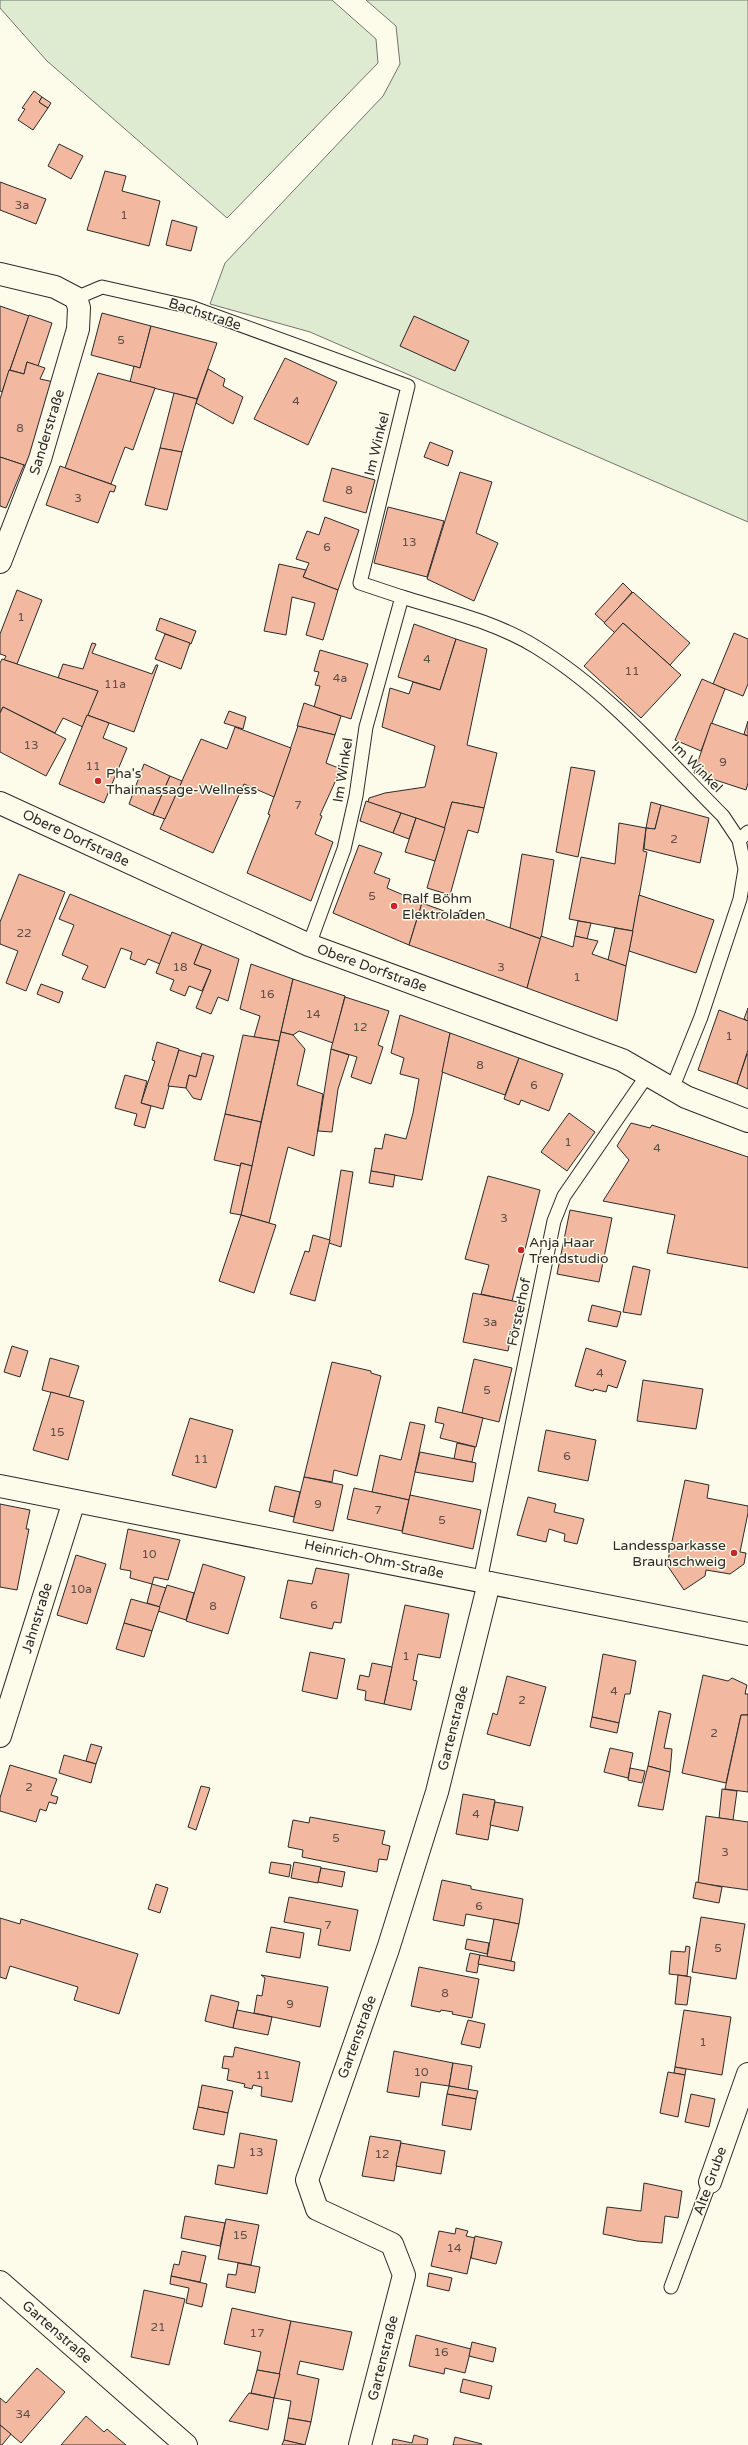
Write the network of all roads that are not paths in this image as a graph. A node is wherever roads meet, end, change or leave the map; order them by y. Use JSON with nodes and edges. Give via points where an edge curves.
{"nodes":[{"id":1,"x":0,"y":274,"type":"edge"},
{"id":2,"x":76,"y":298,"type":"junction"},
{"id":3,"x":408,"y":386,"type":"joint"},
{"id":4,"x":0,"y":562,"type":"edge"},
{"id":5,"x":402,"y":597,"type":"junction"},
{"id":6,"x":0,"y":803,"type":"edge"},
{"id":7,"x":743,"y":836,"type":"edge"},
{"id":8,"x":309,"y":945,"type":"junction"},
{"id":9,"x":648,"y":1074,"type":"junction"},
{"id":10,"x":672,"y":1089,"type":"junction"},
{"id":11,"x":748,"y":1121,"type":"edge"},
{"id":12,"x":0,"y":1486,"type":"edge"},
{"id":13,"x":74,"y":1501,"type":"junction"},
{"id":14,"x":485,"y":1582,"type":"junction"},
{"id":15,"x":748,"y":1634,"type":"edge"},
{"id":16,"x":0,"y":1736,"type":"edge"},
{"id":17,"x":748,"y":2074,"type":"edge"},
{"id":18,"x":710,"y":2182,"type":"joint"},
{"id":19,"x":0,"y":2282,"type":"edge"},
{"id":20,"x":672,"y":2287,"type":"dead end"},
{"id":21,"x":186,"y":2445,"type":"edge"},
{"id":22,"x":360,"y":2445,"type":"edge"}],
"edges":[{"from":1,"to":2,"type":"street","via":[[54,287]]},
{"from":2,"to":3,"type":"lane","name":"Bachstraße","via":[[102,287],[191,307]]},
{"from":2,"to":4,"type":"street","name":"Sanderstraße","via":[[79,308],[78,329],[40,459]]},
{"from":3,"to":5,"type":"lane","name":"Im Winkel","via":[[360,583]]},
{"from":5,"to":7,"type":"lane","name":"Im Winkel","via":[[486,624],[535,646],[590,684]]},
{"from":5,"to":8,"type":"lane","name":"Im Winkel","via":[[366,727],[356,796],[344,849]]},
{"from":6,"to":8,"type":"street","name":"Obere Dorfstraße"},
{"from":7,"to":10,"type":"lane","name":"Im Winkel","via":[[744,869],[740,899],[701,1017]]},
{"from":8,"to":9,"type":"street","name":"Obere Dorfstraße","via":[[622,1060]]},
{"from":9,"to":10,"type":"street","name":"Obere Dorfstraße"},
{"from":9,"to":14,"type":"lane","name":"Försterhof","via":[[564,1196],[554,1221]]},
{"from":10,"to":11,"type":"street","name":"Obere Dorfstraße"},
{"from":12,"to":13,"type":"street","name":"Heinrich-Ohm-Straße"},
{"from":13,"to":14,"type":"street","name":"Heinrich-Ohm-Straße"},
{"from":13,"to":16,"type":"street","name":"Jahnstraße"},
{"from":14,"to":15,"type":"street","name":"Heinrich-Ohm-Straße"},
{"from":14,"to":22,"type":"street","name":"Gartenstraße","via":[[437,1792],[388,1949],[307,2180],[317,2208],[392,2244],[404,2275]]},
{"from":17,"to":18,"type":"street","name":"Alte Grube"},
{"from":18,"to":20,"type":"lane","name":"Alte Grube"},
{"from":19,"to":21,"type":"street","name":"Gartenstraße"}]}
